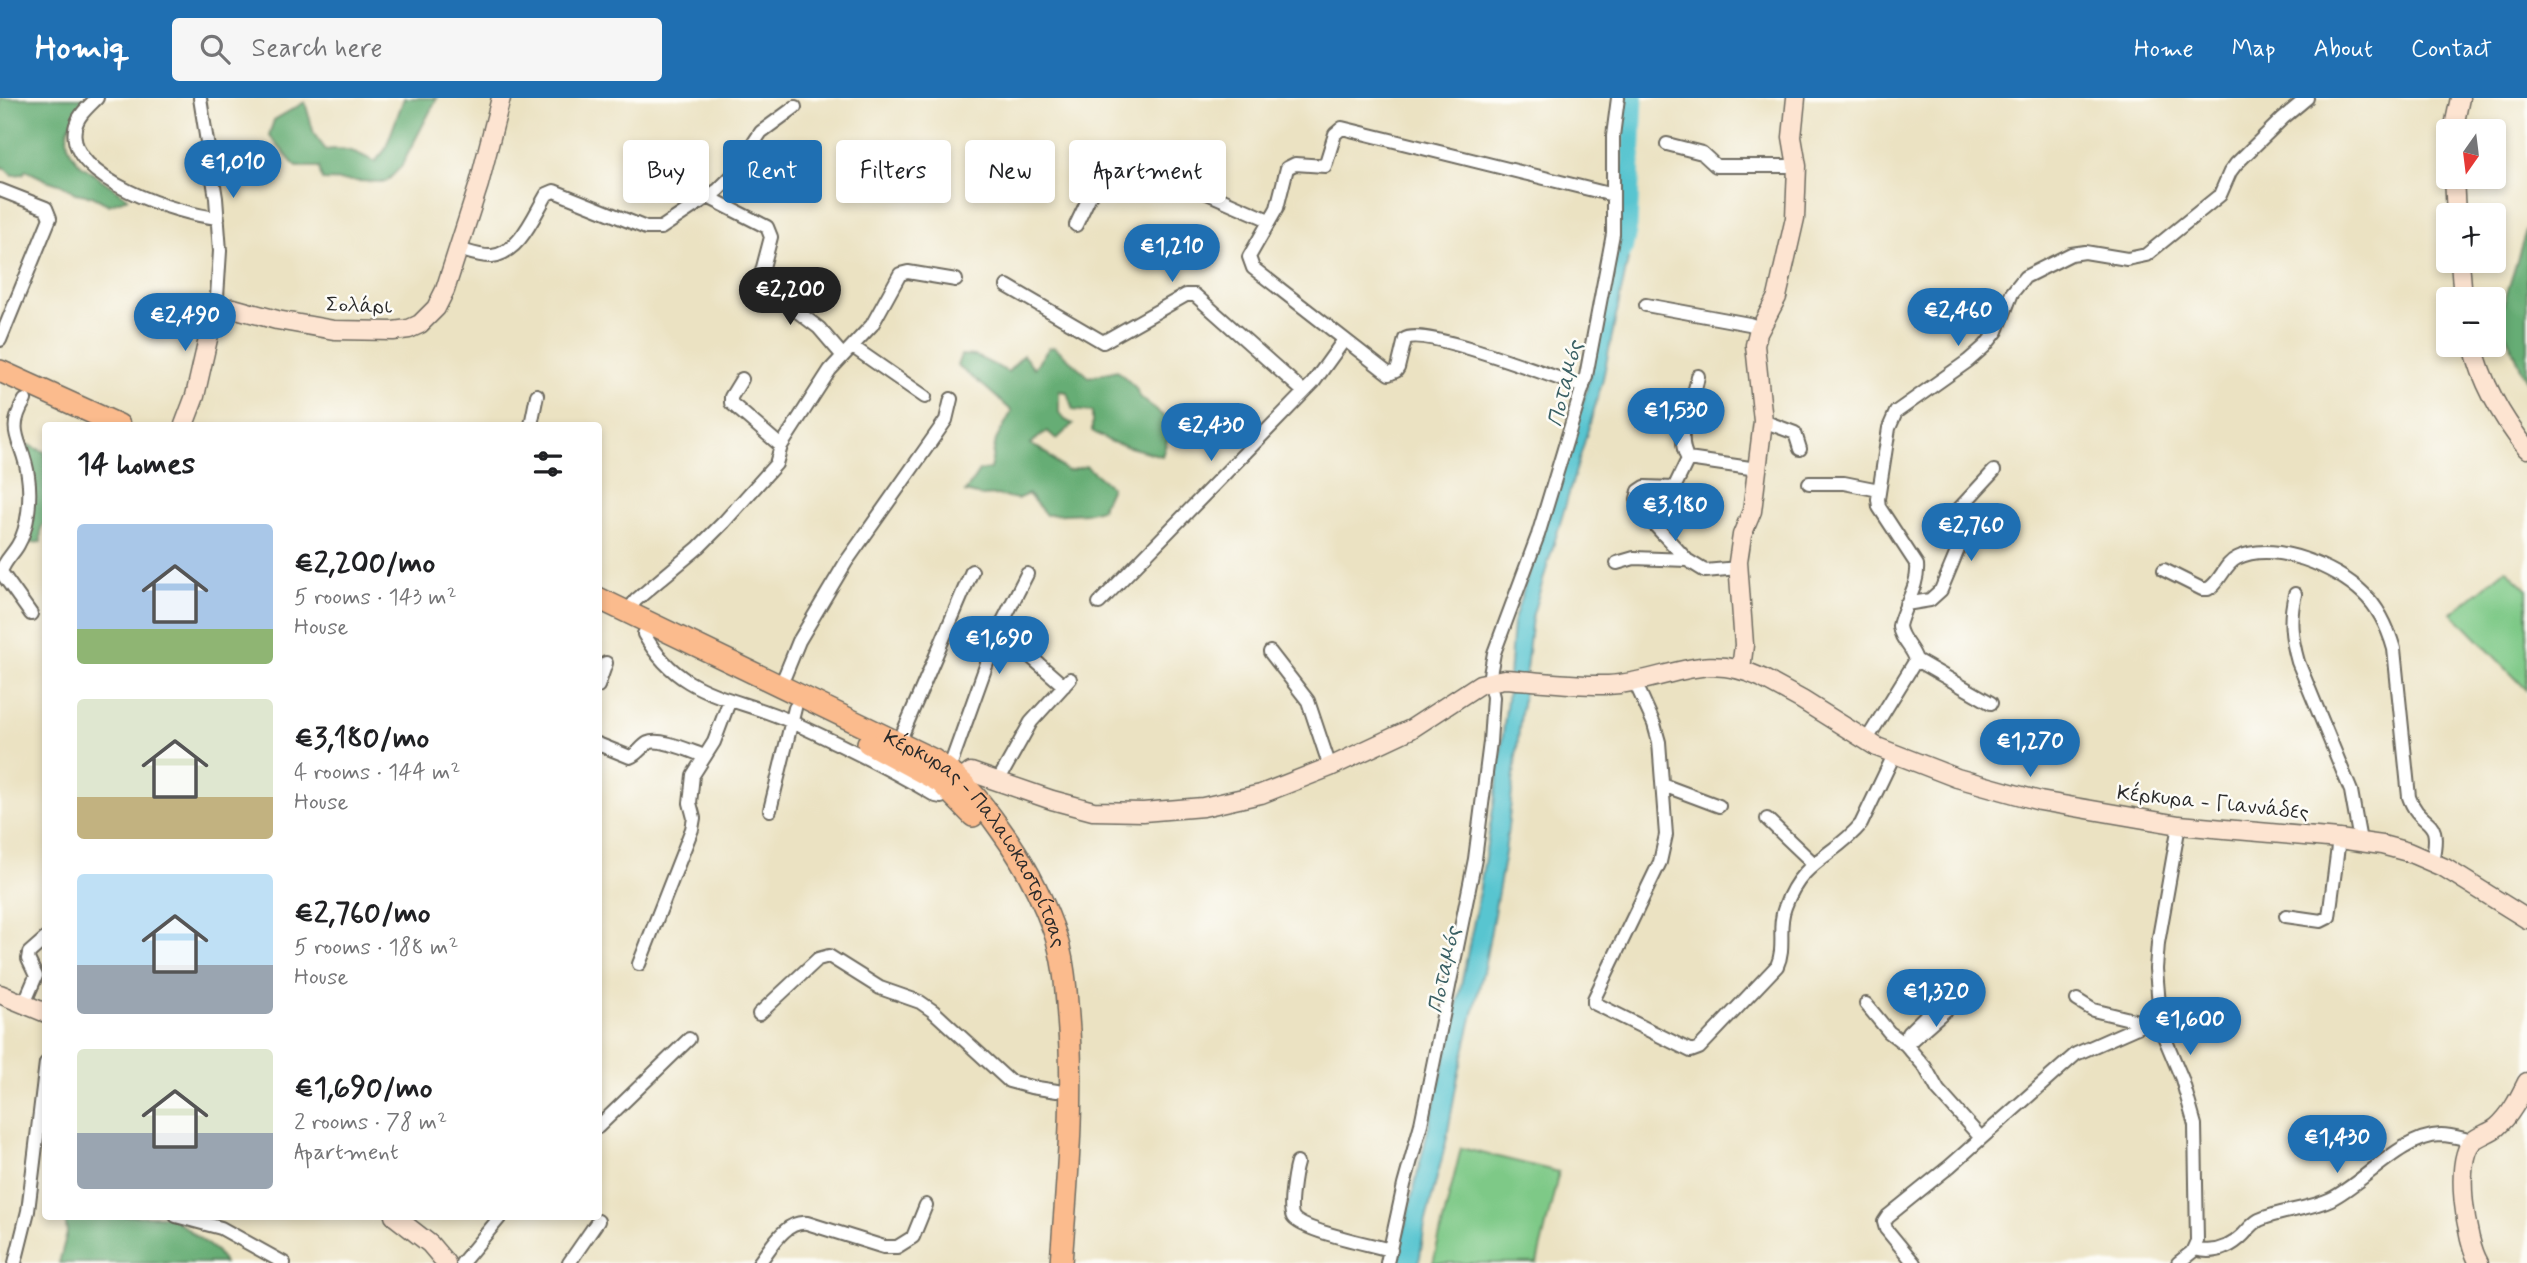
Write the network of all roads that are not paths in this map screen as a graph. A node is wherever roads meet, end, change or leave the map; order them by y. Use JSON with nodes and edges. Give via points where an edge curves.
{"nodes":[{"id":1,"x":97,"y":98,"type":"edge"},
{"id":2,"x":200,"y":98,"type":"edge"},
{"id":3,"x":501,"y":98,"type":"edge"},
{"id":4,"x":1618,"y":98,"type":"edge"},
{"id":5,"x":1796,"y":98,"type":"edge"},
{"id":6,"x":2307,"y":98,"type":"edge"},
{"id":7,"x":2460,"y":98,"type":"edge"},
{"id":8,"x":795,"y":107,"type":"dead end"},
{"id":9,"x":2456,"y":119,"type":"edge"},
{"id":10,"x":1667,"y":144,"type":"dead end"},
{"id":11,"x":1797,"y":166,"type":"junction"},
{"id":12,"x":0,"y":190,"type":"edge"},
{"id":13,"x":1614,"y":195,"type":"junction"},
{"id":14,"x":709,"y":196,"type":"edge"},
{"id":15,"x":709,"y":198,"type":"edge"},
{"id":16,"x":699,"y":203,"type":"edge"},
{"id":17,"x":218,"y":218,"type":"junction"},
{"id":18,"x":1269,"y":220,"type":"junction"},
{"id":19,"x":1076,"y":225,"type":"dead end"},
{"id":20,"x":458,"y":249,"type":"junction"},
{"id":21,"x":957,"y":280,"type":"dead end"},
{"id":22,"x":1007,"y":286,"type":"dead end"},
{"id":23,"x":1646,"y":305,"type":"dead end"},
{"id":24,"x":219,"y":309,"type":"junction"},
{"id":25,"x":1761,"y":328,"type":"junction"},
{"id":26,"x":0,"y":340,"type":"edge"},
{"id":27,"x":1344,"y":340,"type":"junction"},
{"id":28,"x":848,"y":351,"type":"junction"},
{"id":29,"x":2476,"y":357,"type":"edge"},
{"id":30,"x":0,"y":371,"type":"edge"},
{"id":31,"x":1698,"y":376,"type":"dead end"},
{"id":32,"x":742,"y":379,"type":"dead end"},
{"id":33,"x":0,"y":387,"type":"edge"},
{"id":34,"x":1583,"y":387,"type":"junction"},
{"id":35,"x":1304,"y":392,"type":"junction"},
{"id":36,"x":537,"y":394,"type":"dead end"},
{"id":37,"x":925,"y":397,"type":"dead end"},
{"id":38,"x":951,"y":399,"type":"dead end"},
{"id":39,"x":25,"y":400,"type":"junction"},
{"id":40,"x":1763,"y":421,"type":"junction"},
{"id":41,"x":75,"y":422,"type":"edge"},
{"id":42,"x":112,"y":422,"type":"edge"},
{"id":43,"x":185,"y":422,"type":"edge"},
{"id":44,"x":532,"y":422,"type":"edge"},
{"id":45,"x":781,"y":446,"type":"junction"},
{"id":46,"x":2527,"y":449,"type":"edge"},
{"id":47,"x":1800,"y":450,"type":"dead end"},
{"id":48,"x":1688,"y":459,"type":"junction"},
{"id":49,"x":1757,"y":469,"type":"junction"},
{"id":50,"x":1994,"y":471,"type":"dead end"},
{"id":51,"x":1809,"y":483,"type":"dead end"},
{"id":52,"x":1879,"y":490,"type":"junction"},
{"id":53,"x":1687,"y":561,"type":"junction"},
{"id":54,"x":1617,"y":563,"type":"dead end"},
{"id":55,"x":1738,"y":568,"type":"junction"},
{"id":56,"x":2164,"y":570,"type":"dead end"},
{"id":57,"x":972,"y":571,"type":"dead end"},
{"id":58,"x":1027,"y":573,"type":"dead end"},
{"id":59,"x":2295,"y":594,"type":"dead end"},
{"id":60,"x":602,"y":600,"type":"edge"},
{"id":61,"x":1099,"y":603,"type":"dead end"},
{"id":62,"x":1906,"y":604,"type":"junction"},
{"id":63,"x":627,"y":611,"type":"junction"},
{"id":64,"x":31,"y":614,"type":"dead end"},
{"id":65,"x":602,"y":615,"type":"edge"},
{"id":66,"x":644,"y":634,"type":"junction"},
{"id":67,"x":1270,"y":652,"type":"dead end"},
{"id":68,"x":1032,"y":658,"type":"dead end"},
{"id":69,"x":1916,"y":660,"type":"junction"},
{"id":70,"x":606,"y":663,"type":"dead end"},
{"id":71,"x":1741,"y":669,"type":"junction"},
{"id":72,"x":602,"y":674,"type":"edge"},
{"id":73,"x":1497,"y":680,"type":"junction"},
{"id":74,"x":1635,"y":682,"type":"junction"},
{"id":75,"x":781,"y":685,"type":"junction"},
{"id":76,"x":729,"y":702,"type":"junction"},
{"id":77,"x":1991,"y":704,"type":"dead end"},
{"id":78,"x":793,"y":715,"type":"junction"},
{"id":79,"x":1866,"y":741,"type":"junction"},
{"id":80,"x":602,"y":746,"type":"edge"},
{"id":81,"x":892,"y":754,"type":"junction"},
{"id":82,"x":1894,"y":755,"type":"junction"},
{"id":83,"x":705,"y":756,"type":"junction"},
{"id":84,"x":1330,"y":767,"type":"junction"},
{"id":85,"x":998,"y":781,"type":"junction"},
{"id":86,"x":956,"y":784,"type":"junction"},
{"id":87,"x":1662,"y":785,"type":"junction"},
{"id":88,"x":1720,"y":806,"type":"dead end"},
{"id":89,"x":770,"y":810,"type":"dead end"},
{"id":90,"x":1767,"y":819,"type":"dead end"},
{"id":91,"x":2179,"y":825,"type":"junction"},
{"id":92,"x":2339,"y":839,"type":"junction"},
{"id":93,"x":2360,"y":841,"type":"junction"},
{"id":94,"x":2432,"y":861,"type":"junction"},
{"id":95,"x":1813,"y":863,"type":"junction"},
{"id":96,"x":2286,"y":916,"type":"dead end"},
{"id":97,"x":2527,"y":919,"type":"edge"},
{"id":98,"x":42,"y":942,"type":"edge"},
{"id":99,"x":639,"y":964,"type":"dead end"},
{"id":100,"x":1974,"y":985,"type":"dead end"},
{"id":101,"x":1949,"y":993,"type":"dead end"},
{"id":102,"x":0,"y":994,"type":"edge"},
{"id":103,"x":2077,"y":1000,"type":"dead end"},
{"id":104,"x":23,"y":1004,"type":"junction"},
{"id":105,"x":1866,"y":1004,"type":"dead end"},
{"id":106,"x":42,"y":1011,"type":"edge"},
{"id":107,"x":758,"y":1014,"type":"dead end"},
{"id":108,"x":2160,"y":1017,"type":"junction"},
{"id":109,"x":2146,"y":1023,"type":"junction"},
{"id":110,"x":689,"y":1040,"type":"dead end"},
{"id":111,"x":1903,"y":1042,"type":"junction"},
{"id":112,"x":2527,"y":1082,"type":"edge"},
{"id":113,"x":1057,"y":1091,"type":"junction"},
{"id":114,"x":42,"y":1096,"type":"edge"},
{"id":115,"x":602,"y":1123,"type":"edge"},
{"id":116,"x":1981,"y":1138,"type":"junction"},
{"id":117,"x":2473,"y":1141,"type":"junction"},
{"id":118,"x":1297,"y":1163,"type":"dead end"},
{"id":119,"x":926,"y":1205,"type":"dead end"},
{"id":120,"x":191,"y":1220,"type":"edge"},
{"id":121,"x":399,"y":1220,"type":"edge"},
{"id":122,"x":498,"y":1220,"type":"edge"},
{"id":123,"x":598,"y":1222,"type":"dead end"},
{"id":124,"x":2194,"y":1249,"type":"junction"},
{"id":125,"x":1389,"y":1257,"type":"edge"},
{"id":126,"x":15,"y":1263,"type":"edge"},
{"id":127,"x":284,"y":1263,"type":"edge"},
{"id":128,"x":446,"y":1263,"type":"edge"},
{"id":129,"x":462,"y":1263,"type":"edge"},
{"id":130,"x":569,"y":1263,"type":"edge"},
{"id":131,"x":759,"y":1263,"type":"edge"},
{"id":132,"x":1046,"y":1263,"type":"edge"},
{"id":133,"x":1061,"y":1263,"type":"edge"},
{"id":134,"x":1914,"y":1263,"type":"edge"},
{"id":135,"x":2178,"y":1263,"type":"edge"},
{"id":136,"x":2479,"y":1263,"type":"edge"}],
"edges":[{"from":1,"to":17,"type":"street","via":[[75,130],[76,146],[87,162],[146,199]]},
{"from":2,"to":17,"type":"street"},
{"from":3,"to":20,"type":"street","name":"Σολάρι"},
{"from":4,"to":13,"type":"street"},
{"from":5,"to":11,"type":"street","via":[[1791,137]]},
{"from":6,"to":52,"type":"street","via":[[2236,164],[2220,195],[2146,255],[2127,259],[2071,254],[2025,277],[1985,346],[1896,412]]},
{"from":7,"to":9,"type":"street"},
{"from":8,"to":14,"type":"street","via":[[761,132],[724,185]]},
{"from":10,"to":11,"type":"street","via":[[1704,153],[1716,166]]},
{"from":11,"to":25,"type":"street","via":[[1795,218],[1777,297]]},
{"from":12,"to":26,"type":"street","via":[[43,206],[50,218]]},
{"from":13,"to":18,"type":"street","via":[[1342,128],[1335,134],[1325,166],[1295,164],[1287,168]]},
{"from":13,"to":34,"type":"street","via":[[1613,234]]},
{"from":15,"to":28,"type":"street","via":[[767,227],[771,237],[761,275],[765,287]]},
{"from":16,"to":20,"type":"street","via":[[654,229],[554,191],[547,194],[522,235],[506,251],[489,256]]},
{"from":17,"to":24,"type":"street"},
{"from":18,"to":19,"type":"street","via":[[1115,153],[1108,158]]},
{"from":18,"to":27,"type":"street","via":[[1250,254],[1251,266]]},
{"from":20,"to":24,"type":"street","name":"Σολάρι","via":[[438,304],[409,330],[334,330]]},
{"from":21,"to":28,"type":"street","via":[[900,274],[872,326]]},
{"from":22,"to":35,"type":"street","via":[[1103,342],[1186,295],[1195,295]]},
{"from":23,"to":25,"type":"street"},
{"from":24,"to":43,"type":"street"},
{"from":25,"to":40,"type":"street","via":[[1755,345]]},
{"from":27,"to":34,"type":"street","via":[[1389,374],[1398,368],[1405,339],[1413,335],[1451,342]]},
{"from":27,"to":35,"type":"street"},
{"from":28,"to":37,"type":"street"},
{"from":28,"to":45,"type":"street","via":[[817,388]]},
{"from":29,"to":46,"type":"street","via":[[2496,403]]},
{"from":30,"to":42,"type":"main road"},
{"from":31,"to":48,"type":"street","via":[[1682,437]]},
{"from":32,"to":45,"type":"street","via":[[731,403]]},
{"from":33,"to":39,"type":"main road"},
{"from":34,"to":73,"type":"street","via":[[1538,535],[1494,653]]},
{"from":35,"to":61,"type":"street"},
{"from":36,"to":44,"type":"street"},
{"from":38,"to":75,"type":"street","via":[[946,420],[863,537],[799,641]]},
{"from":39,"to":41,"type":"main road"},
{"from":39,"to":64,"type":"street","via":[[14,423],[28,474],[27,515],[20,542],[1,572]]},
{"from":40,"to":47,"type":"street","via":[[1795,433]]},
{"from":40,"to":49,"type":"street"},
{"from":45,"to":63,"type":"street","via":[[776,464],[724,522]]},
{"from":48,"to":49,"type":"street"},
{"from":48,"to":53,"type":"street","via":[[1677,486],[1645,486],[1637,502]]},
{"from":49,"to":55,"type":"street"},
{"from":50,"to":62,"type":"street","via":[[1958,510],[1959,547],[1941,590],[1930,600]]},
{"from":51,"to":52,"type":"street"},
{"from":52,"to":62,"type":"street","via":[[1879,507],[1917,565]]},
{"from":53,"to":54,"type":"street","via":[[1634,558]]},
{"from":53,"to":55,"type":"street","via":[[1705,572]]},
{"from":55,"to":71,"type":"street","via":[[1744,645]]},
{"from":56,"to":94,"type":"street","via":[[2208,589],[2234,559],[2272,552],[2311,562],[2364,593],[2390,632],[2409,797],[2434,828]]},
{"from":57,"to":81,"type":"street"},
{"from":58,"to":86,"type":"street","via":[[1000,627]]},
{"from":59,"to":93,"type":"street","via":[[2290,622],[2298,662],[2351,791]]},
{"from":60,"to":63,"type":"main road","name":"Κέρκυρας - Παλαιοκαστρίτσας"},
{"from":62,"to":69,"type":"street","via":[[1900,632]]},
{"from":63,"to":75,"type":"main road","name":"Κέρκυρας - Παλαιοκαστρίτσας"},
{"from":65,"to":66,"type":"main road","name":"Κέρκυρας - Παλαιοκαστρίτσας"},
{"from":66,"to":76,"type":"street","via":[[669,669]]},
{"from":66,"to":78,"type":"main road","name":"Κέρκυρας - Παλαιοκαστρίτσας"},
{"from":67,"to":84,"type":"street","via":[[1308,701]]},
{"from":68,"to":85,"type":"street","via":[[1067,682],[1031,722]]},
{"from":69,"to":77,"type":"street"},
{"from":69,"to":79,"type":"street"},
{"from":70,"to":72,"type":"street"},
{"from":71,"to":74,"type":"street","name":"Κέρκυρα - Γιαννάδες","via":[[1706,665]]},
{"from":71,"to":79,"type":"street","name":"Κέρκυρα - Γιαννάδες","via":[[1802,700]]},
{"from":73,"to":74,"type":"street","name":"Κέρκυρα - Γιαννάδες"},
{"from":73,"to":84,"type":"street","via":[[1471,689],[1403,733]]},
{"from":73,"to":125,"type":"street","via":[[1475,859]]},
{"from":74,"to":87,"type":"street","via":[[1657,733]]},
{"from":75,"to":81,"type":"main road","name":"Κέρκυρας - Παλαιοκαστρίτσας"},
{"from":76,"to":78,"type":"street"},
{"from":76,"to":83,"type":"street"},
{"from":78,"to":81,"type":"main road","name":"Κέρκυρας - Παλαιοκαστρίτσας"},
{"from":78,"to":89,"type":"street"},
{"from":79,"to":82,"type":"street","name":"Κέρκυρα - Γιαννάδες"},
{"from":80,"to":83,"type":"street","via":[[630,757],[658,741]]},
{"from":81,"to":86,"type":"main road","name":"Κέρκυρας - Παλαιοκαστρίτσας"},
{"from":82,"to":91,"type":"street","name":"Κέρκυρα - Γιαννάδες","via":[[2009,794]]},
{"from":82,"to":95,"type":"street","via":[[1861,824]]},
{"from":83,"to":99,"type":"street","via":[[692,782],[692,829]]},
{"from":84,"to":85,"type":"street","via":[[1244,798],[1143,812],[1086,809]]},
{"from":85,"to":86,"type":"street"},
{"from":86,"to":113,"type":"main road","name":"Κέρκυρας - Παλαιοκαστρίτσας","via":[[1002,858],[1040,933],[1052,994]]},
{"from":86,"to":133,"type":"main road","name":"Κέρκυρας - Παλαιοκαστρίτσας","via":[[1001,830],[1026,870],[1053,928],[1062,960],[1072,1100]]},
{"from":87,"to":88,"type":"street"},
{"from":87,"to":95,"type":"street","via":[[1664,852],[1594,1003],[1688,1050],[1697,1050],[1777,966],[1783,950],[1784,908],[1800,876]]},
{"from":90,"to":95,"type":"street"},
{"from":91,"to":92,"type":"street","name":"Κέρκυρα - Γιαννάδες"},
{"from":91,"to":108,"type":"street","via":[[2157,952]]},
{"from":92,"to":93,"type":"street","name":"Κέρκυρα - Γιαννάδες"},
{"from":92,"to":96,"type":"street","via":[[2329,917],[2321,921]]},
{"from":93,"to":94,"type":"street","name":"Κέρκυρα - Γιαννάδες"},
{"from":94,"to":97,"type":"street","name":"Κέρκυρα - Γιαννάδες"},
{"from":98,"to":104,"type":"street","via":[[29,953],[36,976]]},
{"from":100,"to":111,"type":"street"},
{"from":101,"to":111,"type":"street"},
{"from":102,"to":104,"type":"street"},
{"from":103,"to":109,"type":"street","via":[[2093,1010]]},
{"from":104,"to":106,"type":"street"},
{"from":105,"to":111,"type":"street"},
{"from":107,"to":113,"type":"street","via":[[818,959],[830,956],[880,988],[933,1010],[1009,1081]]},
{"from":108,"to":109,"type":"street"},
{"from":108,"to":124,"type":"street","via":[[2195,1125]]},
{"from":109,"to":116,"type":"street","via":[[2077,1054]]},
{"from":110,"to":115,"type":"street"},
{"from":111,"to":116,"type":"street"},
{"from":112,"to":117,"type":"street","via":[[2504,1120]]},
{"from":113,"to":132,"type":"main road","name":"Κέρκυρας - Παλαιοκαστρίτσας"},
{"from":114,"to":126,"type":"street","via":[[28,1211]]},
{"from":116,"to":134,"type":"street","via":[[1885,1219],[1886,1229]]},
{"from":117,"to":124,"type":"street","via":[[2441,1135],[2426,1138],[2333,1198],[2255,1222],[2223,1249]]},
{"from":117,"to":136,"type":"street","via":[[2462,1176],[2471,1244]]},
{"from":118,"to":125,"type":"street","via":[[1292,1177],[1295,1220]]},
{"from":119,"to":131,"type":"street","via":[[913,1237],[903,1245],[884,1247],[799,1222],[787,1229]]},
{"from":120,"to":127,"type":"street","via":[[221,1228]]},
{"from":121,"to":128,"type":"street"},
{"from":122,"to":129,"type":"street"},
{"from":123,"to":130,"type":"street"},
{"from":124,"to":135,"type":"street"}]}
